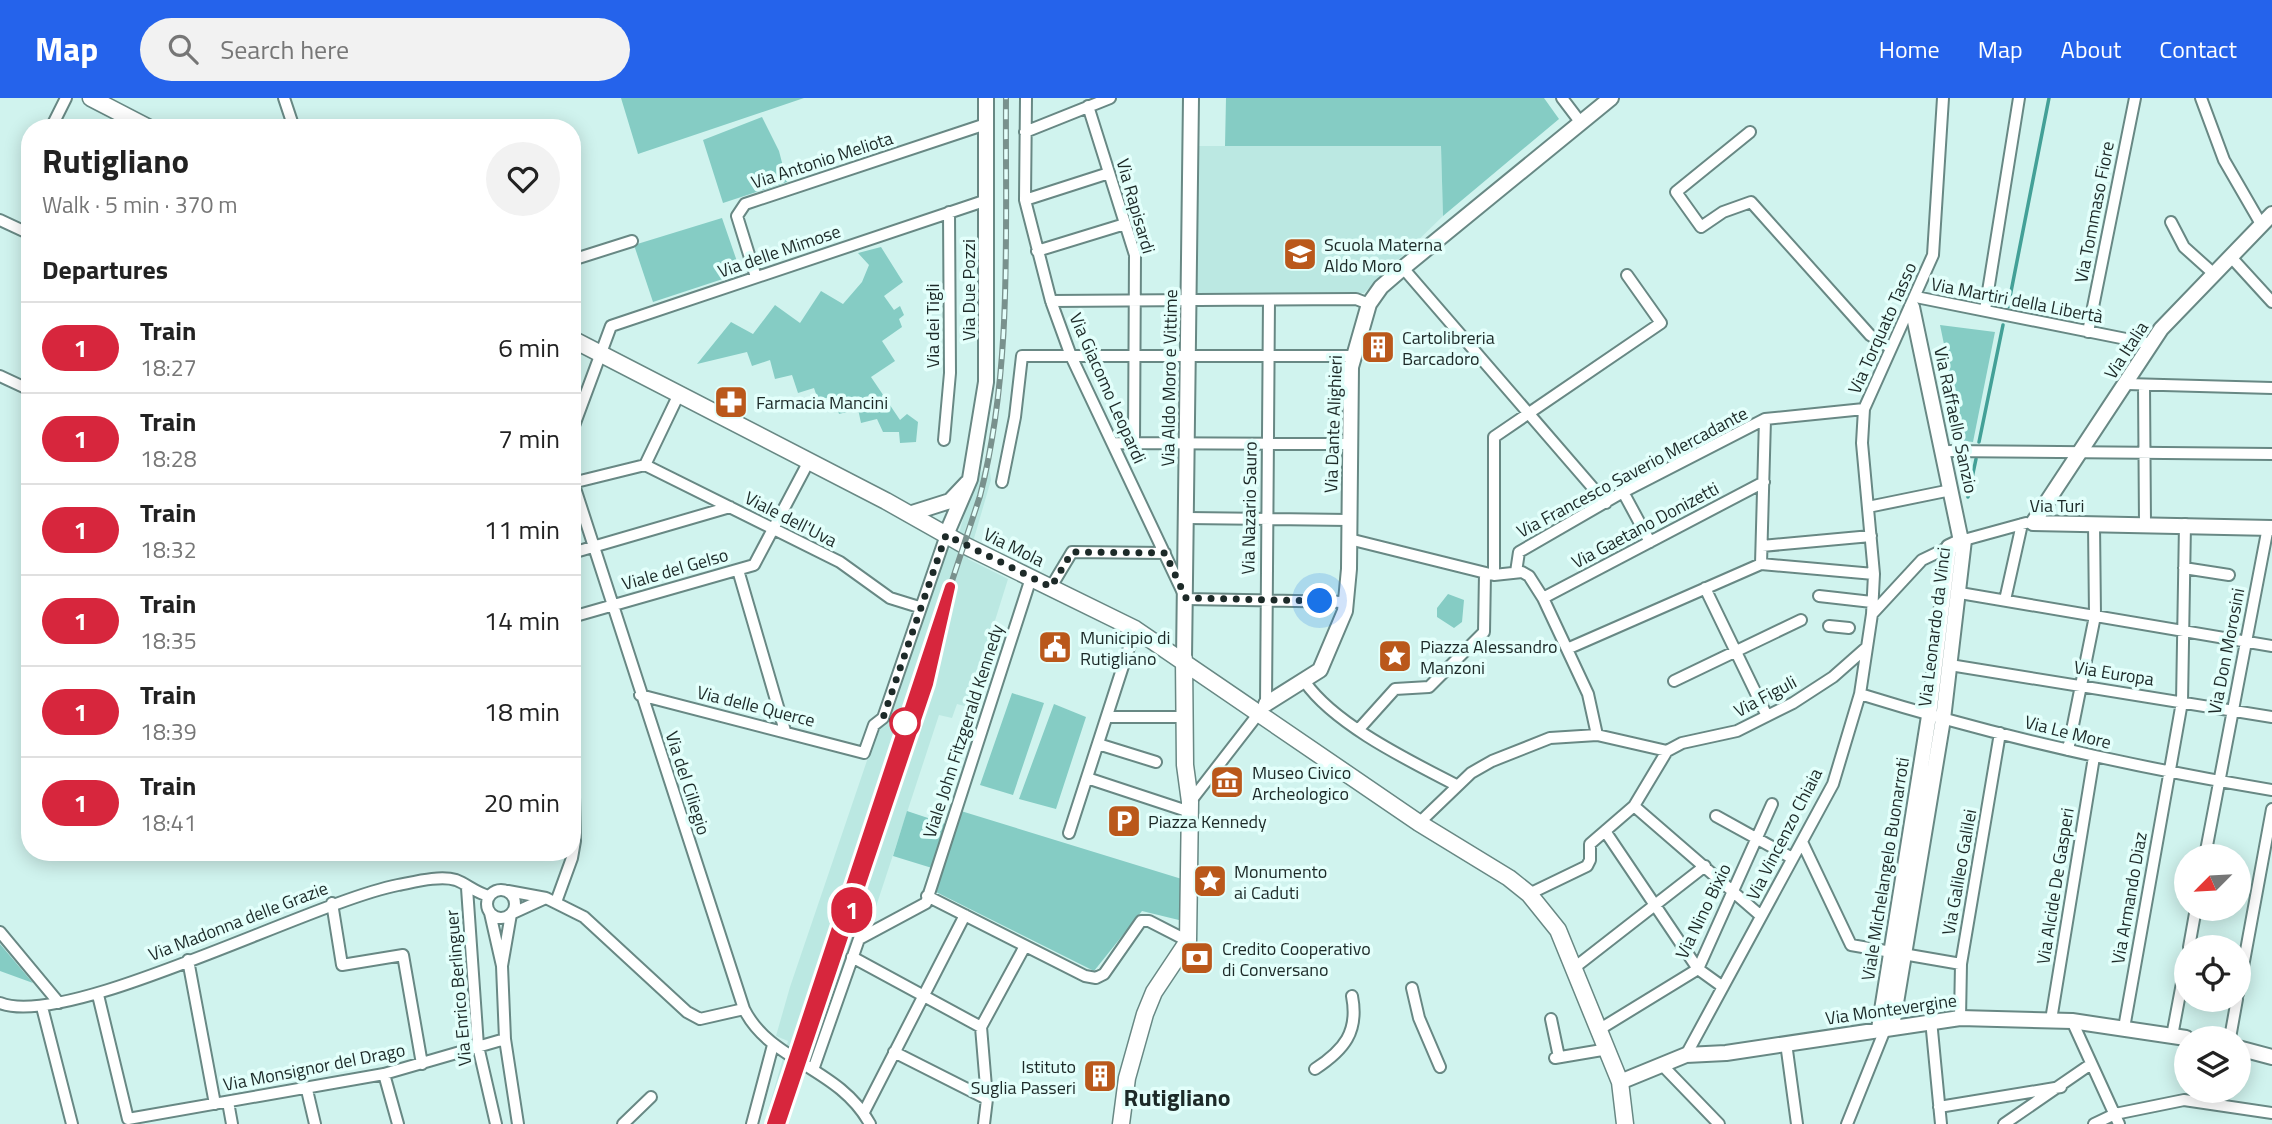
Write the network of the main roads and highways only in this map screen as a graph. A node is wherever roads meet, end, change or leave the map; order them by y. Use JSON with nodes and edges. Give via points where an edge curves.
{"nodes":[{"id":1,"x":91,"y":98,"type":"edge"},
{"id":2,"x":107,"y":102,"type":"edge"},
{"id":3,"x":134,"y":119,"type":"edge"},
{"id":4,"x":581,"y":344,"type":"edge"},
{"id":5,"x":1184,"y":659,"type":"junction"},
{"id":6,"x":1121,"y":1124,"type":"edge"},
{"id":7,"x":1625,"y":1124,"type":"edge"}],
"edges":[{"from":1,"to":2,"type":"main road"},
{"from":2,"to":3,"type":"main road"},
{"from":4,"to":5,"type":"main road","name":"Via Mola","via":[[1135,629]]},
{"from":5,"to":6,"type":"main road","via":[[1190,807],[1188,941],[1145,1014],[1127,1078]]},
{"from":5,"to":7,"type":"main road","name":"Via Mola","via":[[1529,894],[1558,930],[1600,1029],[1620,1082]]}]}
